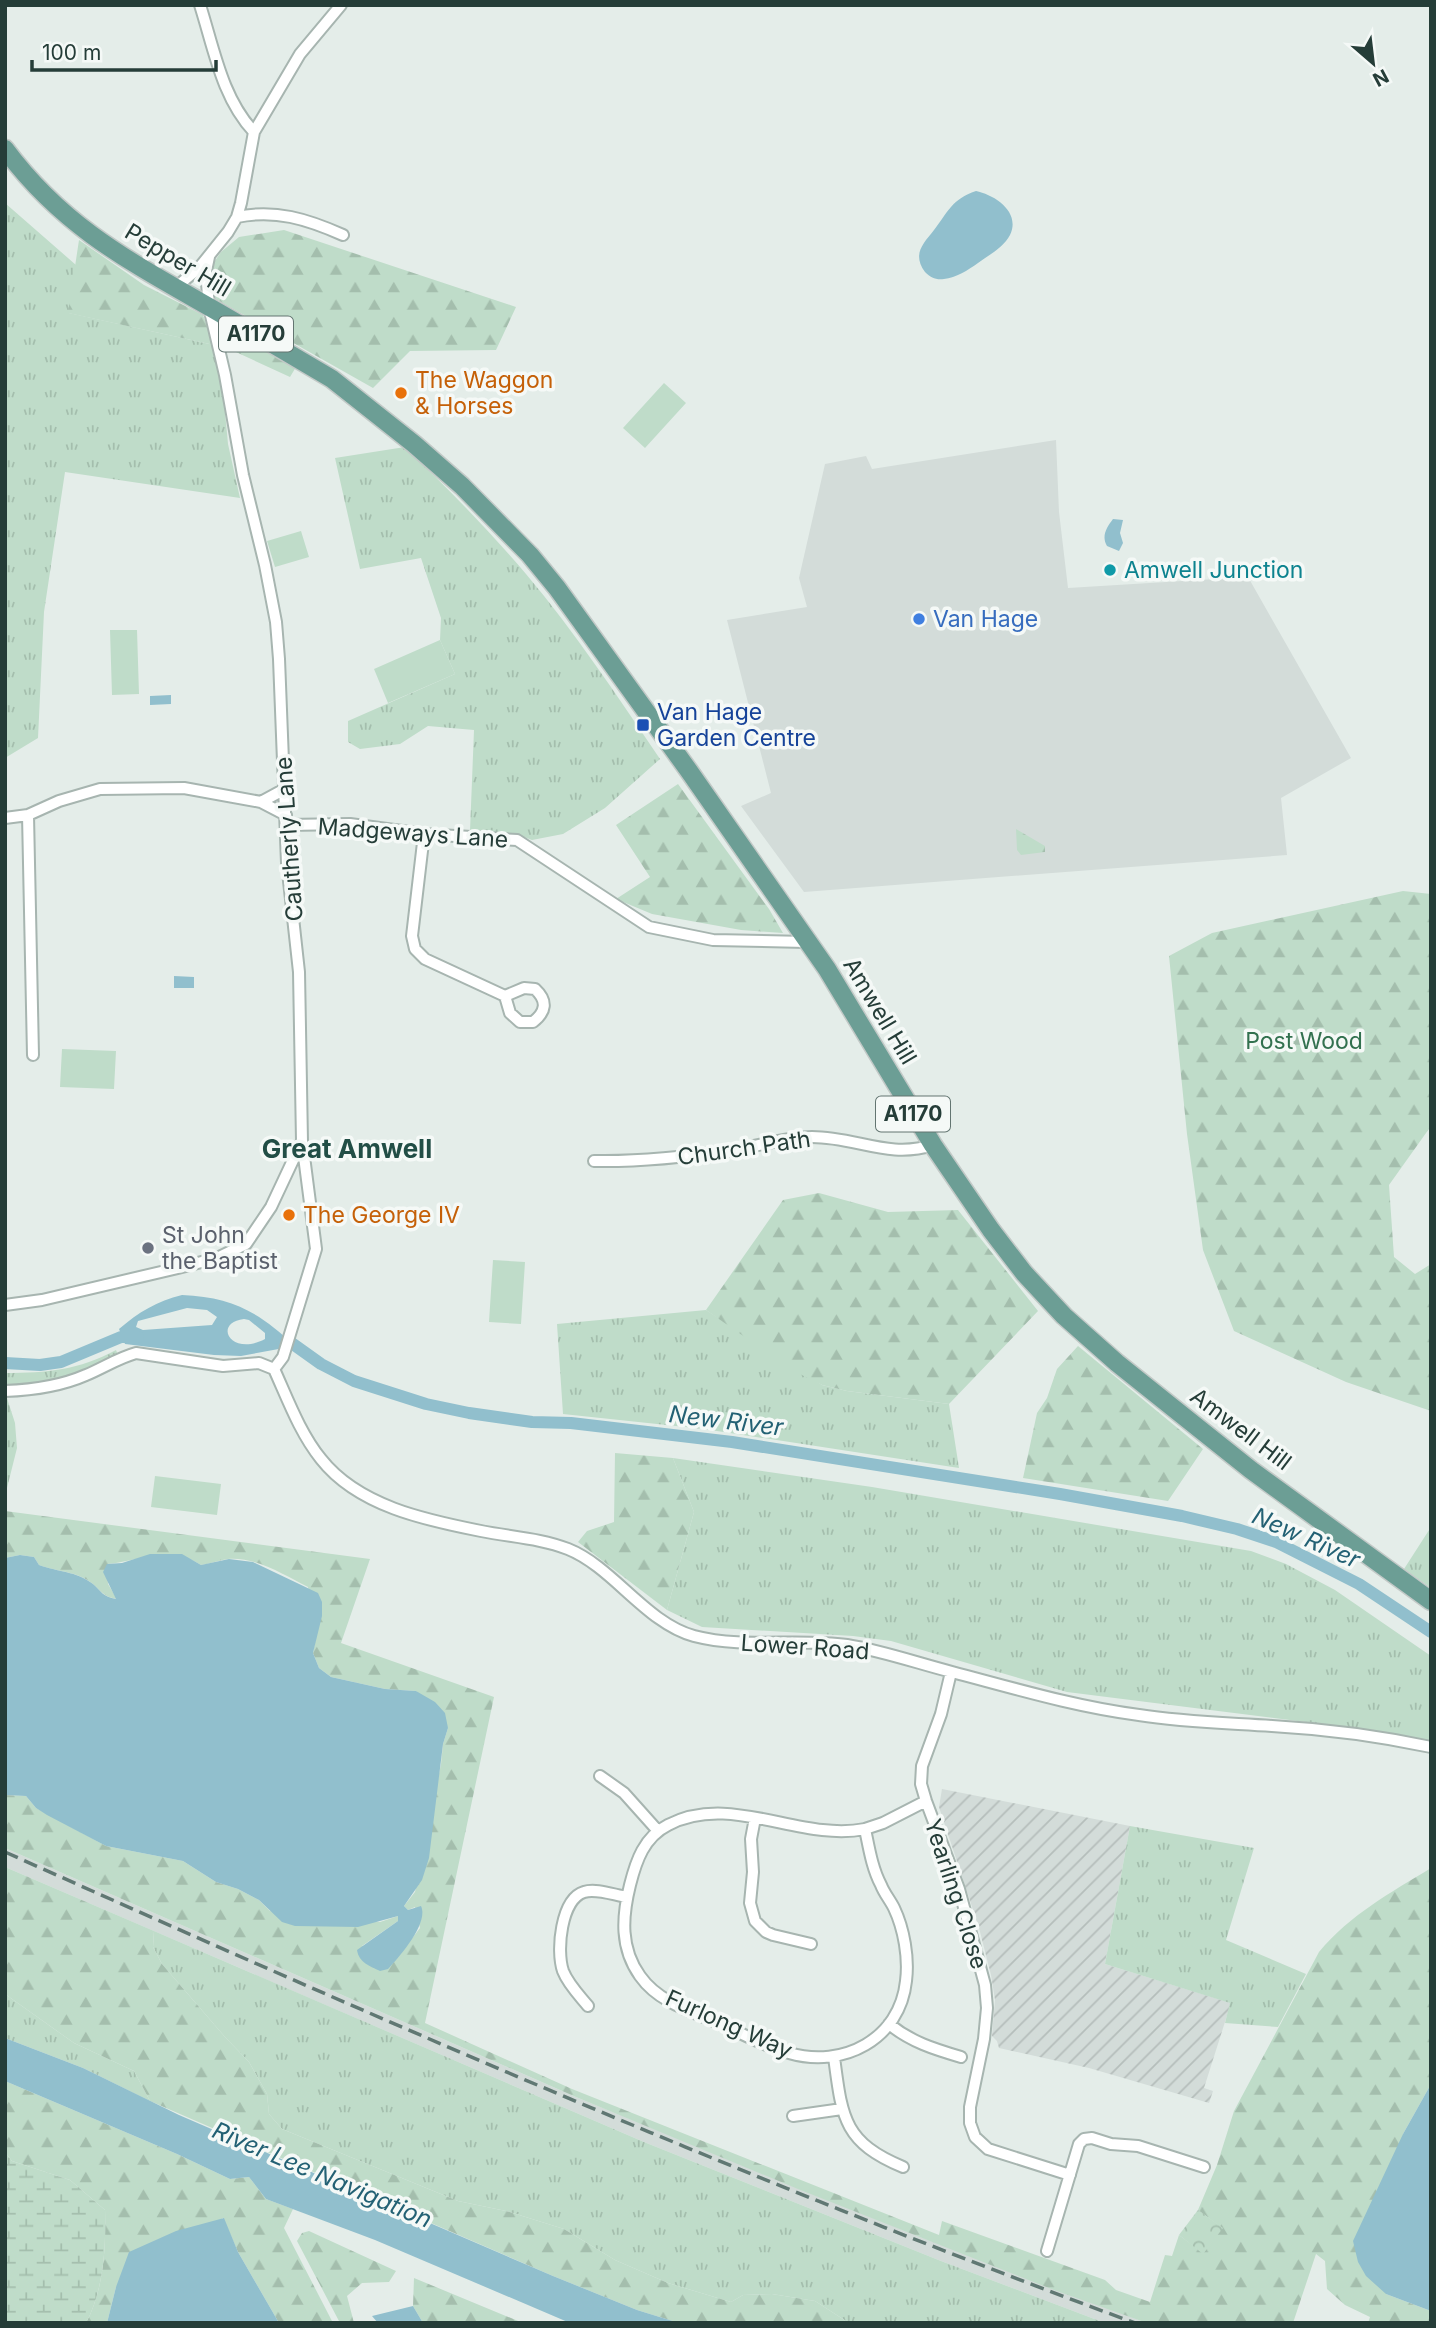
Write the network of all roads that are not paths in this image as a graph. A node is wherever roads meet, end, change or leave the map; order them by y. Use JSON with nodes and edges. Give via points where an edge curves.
{"nodes":[{"id":1,"x":200,"y":5,"type":"edge"},
{"id":2,"x":341,"y":5,"type":"edge"},
{"id":3,"x":254,"y":132,"type":"junction"},
{"id":4,"x":5,"y":149,"type":"edge"},
{"id":5,"x":237,"y":218,"type":"junction"},
{"id":6,"x":343,"y":235,"type":"dead end"},
{"id":7,"x":209,"y":257,"type":"junction"},
{"id":8,"x":175,"y":288,"type":"junction"},
{"id":9,"x":209,"y":307,"type":"junction"},
{"id":10,"x":503,"y":527,"type":"joint"},
{"id":11,"x":285,"y":789,"type":"junction"},
{"id":12,"x":261,"y":802,"type":"junction"},
{"id":13,"x":28,"y":815,"type":"junction"},
{"id":14,"x":5,"y":818,"type":"edge"},
{"id":15,"x":286,"y":820,"type":"junction"},
{"id":16,"x":424,"y":834,"type":"junction"},
{"id":17,"x":806,"y":942,"type":"junction"},
{"id":18,"x":505,"y":996,"type":"dead end"},
{"id":19,"x":33,"y":1055,"type":"dead end"},
{"id":20,"x":302,"y":1141,"type":"junction"},
{"id":21,"x":933,"y":1145,"type":"junction"},
{"id":22,"x":594,"y":1161,"type":"dead end"},
{"id":23,"x":5,"y":1305,"type":"edge"},
{"id":24,"x":274,"y":1369,"type":"junction"},
{"id":25,"x":5,"y":1391,"type":"edge"},
{"id":26,"x":1431,"y":1601,"type":"edge"},
{"id":27,"x":951,"y":1672,"type":"junction"},
{"id":28,"x":1431,"y":1747,"type":"edge"},
{"id":29,"x":600,"y":1776,"type":"dead end"},
{"id":30,"x":926,"y":1801,"type":"junction"},
{"id":31,"x":755,"y":1818,"type":"junction"},
{"id":32,"x":865,"y":1829,"type":"junction"},
{"id":33,"x":658,"y":1831,"type":"junction"},
{"id":34,"x":627,"y":1898,"type":"junction"},
{"id":35,"x":811,"y":1944,"type":"dead end"},
{"id":36,"x":588,"y":2006,"type":"dead end"},
{"id":37,"x":889,"y":2024,"type":"junction"},
{"id":38,"x":834,"y":2057,"type":"junction"},
{"id":39,"x":961,"y":2057,"type":"dead end"},
{"id":40,"x":842,"y":2109,"type":"junction"},
{"id":41,"x":793,"y":2116,"type":"dead end"},
{"id":42,"x":903,"y":2167,"type":"dead end"},
{"id":43,"x":1204,"y":2167,"type":"dead end"},
{"id":44,"x":1070,"y":2175,"type":"junction"},
{"id":45,"x":1047,"y":2251,"type":"dead end"}],
"edges":[{"from":1,"to":3,"type":"street","via":[[228,93]]},
{"from":2,"to":3,"type":"street","via":[[300,54]]},
{"from":3,"to":5,"type":"street"},
{"from":4,"to":8,"type":"main road","name":"Pepper Hill","number":"A1170","via":[[41,194],[66,216]]},
{"from":5,"to":6,"type":"street","via":[[267,213],[295,217]]},
{"from":5,"to":7,"type":"street"},
{"from":7,"to":8,"type":"street"},
{"from":7,"to":9,"type":"street","name":"Cautherly Lane"},
{"from":8,"to":9,"type":"main road","name":"Pepper Hill","number":"A1170"},
{"from":9,"to":10,"type":"main road","name":"Pepper Hill","number":"A1170","via":[[359,398],[437,463]]},
{"from":9,"to":11,"type":"street","name":"Cautherly Lane","via":[[276,622]]},
{"from":10,"to":17,"type":"main road","name":"Amwell Hill","number":"A1170","via":[[583,623]]},
{"from":11,"to":12,"type":"street"},
{"from":11,"to":15,"type":"street","name":"Cautherly Lane"},
{"from":12,"to":13,"type":"street","via":[[184,788],[100,789]]},
{"from":12,"to":15,"type":"street"},
{"from":13,"to":14,"type":"street"},
{"from":13,"to":19,"type":"street"},
{"from":15,"to":16,"type":"street","name":"Madgeways Lane"},
{"from":15,"to":20,"type":"street","name":"Cautherly Lane","via":[[299,972]]},
{"from":16,"to":17,"type":"street","name":"Madgeways Lane","via":[[517,840],[649,927],[713,940]]},
{"from":16,"to":18,"type":"street","via":[[412,936],[415,948],[425,959]]},
{"from":17,"to":21,"type":"main road","name":"Amwell Hill","number":"A1170"},
{"from":20,"to":23,"type":"street","via":[[271,1207],[246,1244],[178,1268]]},
{"from":20,"to":24,"type":"street","name":"Cautherly Lane","via":[[316,1249],[283,1357]]},
{"from":21,"to":22,"type":"street","name":"Church Path","via":[[898,1151],[854,1141],[790,1138],[678,1158]]},
{"from":21,"to":26,"type":"main road","name":"Amwell Hill","number":"A1170","via":[[991,1230],[1064,1316],[1251,1470]]},
{"from":24,"to":25,"type":"street","via":[[259,1363],[223,1367],[136,1353],[84,1376],[41,1388]]},
{"from":24,"to":27,"type":"street","name":"Lower Road","via":[[319,1456],[331,1472],[366,1496],[425,1518],[573,1551],[658,1617],[690,1635],[722,1641],[846,1645]]},
{"from":27,"to":28,"type":"street","name":"Lower Road","via":[[1138,1715],[1278,1726]]},
{"from":27,"to":30,"type":"street","via":[[922,1766]]},
{"from":29,"to":33,"type":"street","via":[[624,1793]]},
{"from":30,"to":32,"type":"street"},
{"from":30,"to":44,"type":"street","name":"Yearling Close","via":[[959,1889],[985,1985],[984,2039],[969,2117],[972,2131],[995,2153]]},
{"from":31,"to":32,"type":"street","via":[[841,1832]]},
{"from":31,"to":33,"type":"street","via":[[708,1814]]},
{"from":31,"to":35,"type":"street","via":[[751,1839],[753,1915],[766,1932]]},
{"from":32,"to":37,"type":"street","name":"Furlong Way","via":[[877,1875],[897,1917],[906,1958],[905,1988]]},
{"from":33,"to":34,"type":"street","name":"Furlong Way","via":[[643,1847]]},
{"from":34,"to":36,"type":"street","via":[[588,1891],[575,1896],[568,1906],[561,1960],[566,1978]]},
{"from":34,"to":38,"type":"street","name":"Furlong Way","via":[[623,1929],[629,1954],[640,1977],[657,1993],[777,2049]]},
{"from":37,"to":38,"type":"street","name":"Furlong Way","via":[[864,2047]]},
{"from":37,"to":39,"type":"street","via":[[917,2042]]},
{"from":38,"to":40,"type":"street"},
{"from":40,"to":41,"type":"street"},
{"from":40,"to":42,"type":"street","via":[[849,2129],[861,2143]]},
{"from":43,"to":44,"type":"street","via":[[1138,2146],[1092,2138],[1079,2144]]},
{"from":44,"to":45,"type":"street"}]}
